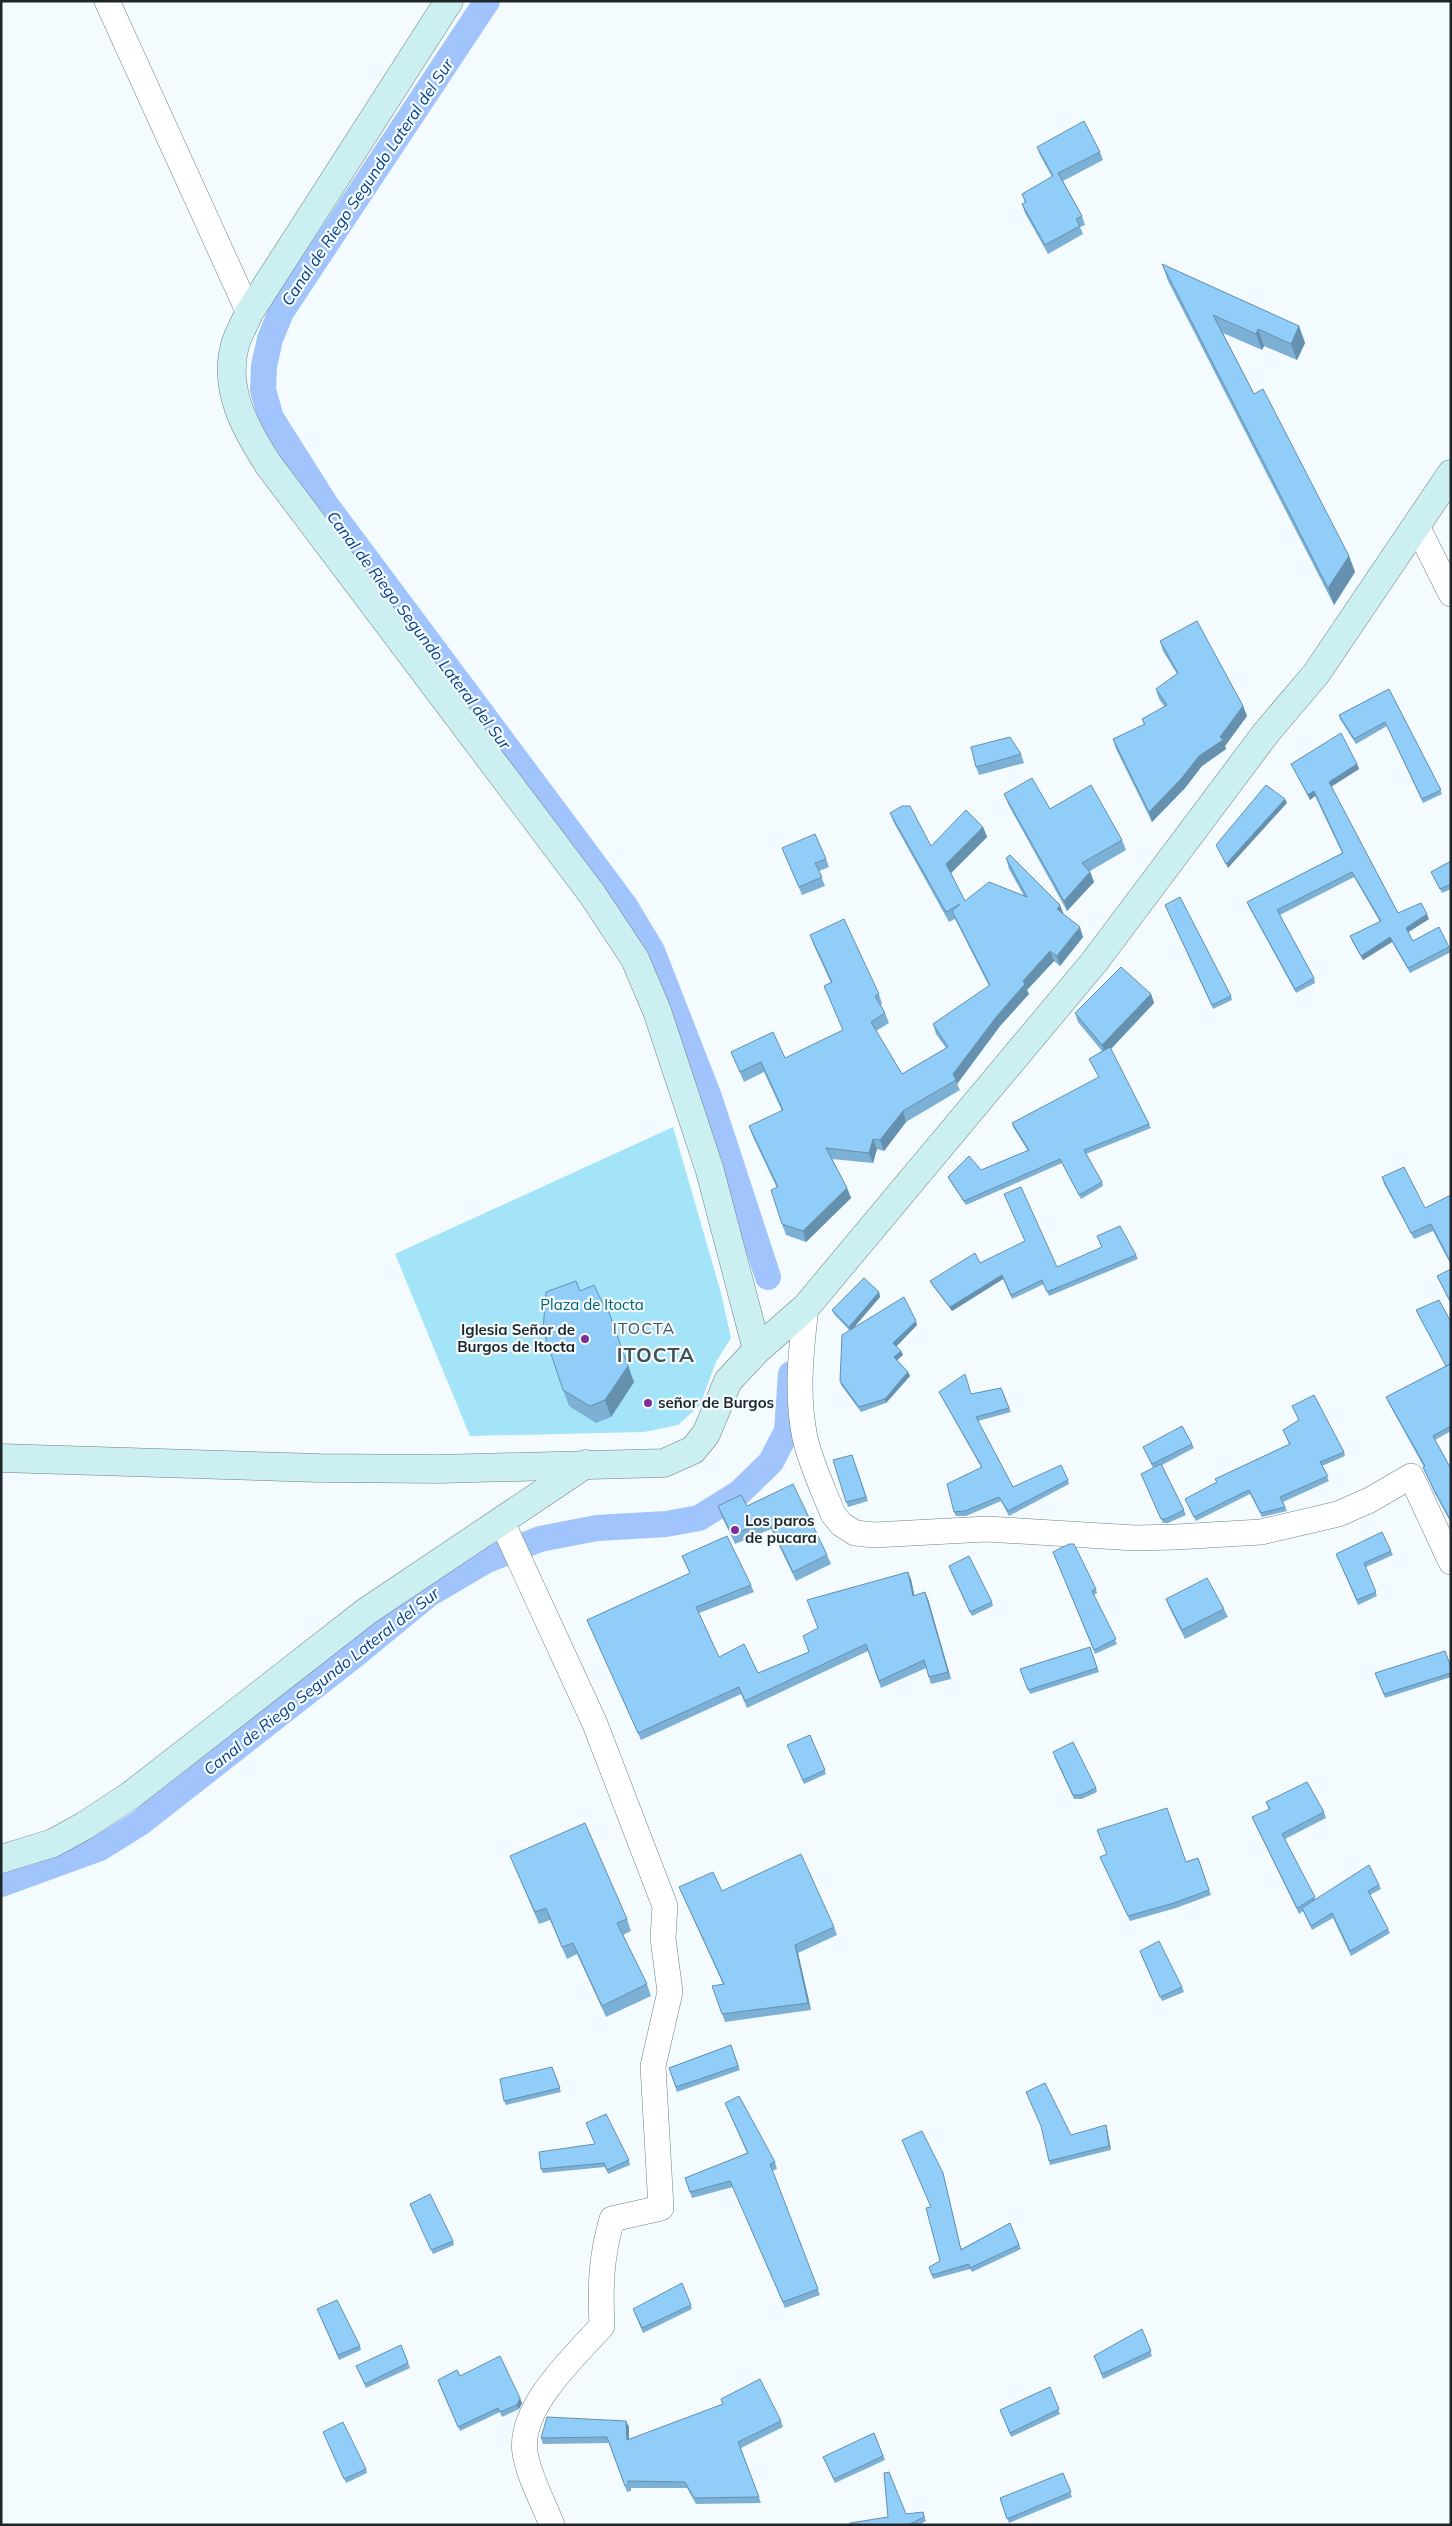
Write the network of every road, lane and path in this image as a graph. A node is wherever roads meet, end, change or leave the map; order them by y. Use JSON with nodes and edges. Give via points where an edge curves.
{"nodes":[{"id":1,"x":107,"y":1,"type":"edge"},
{"id":2,"x":448,"y":1,"type":"edge"},
{"id":3,"x":249,"y":313,"type":"junction"},
{"id":4,"x":1451,"y":474,"type":"edge"},
{"id":5,"x":1417,"y":526,"type":"junction"},
{"id":6,"x":1451,"y":594,"type":"edge"},
{"id":7,"x":806,"y":1307,"type":"junction"},
{"id":8,"x":757,"y":1350,"type":"junction"},
{"id":9,"x":1,"y":1458,"type":"edge"},
{"id":10,"x":586,"y":1464,"type":"junction"},
{"id":11,"x":505,"y":1528,"type":"junction"},
{"id":12,"x":1451,"y":1562,"type":"edge"},
{"id":13,"x":1,"y":1859,"type":"edge"},
{"id":14,"x":552,"y":2525,"type":"edge"}],
"edges":[{"from":1,"to":3,"type":"street"},
{"from":2,"to":3,"type":"street"},
{"from":3,"to":8,"type":"street","via":[[235,344],[231,368],[233,390],[251,437],[268,464],[592,894],[635,959],[657,1011],[710,1171]]},
{"from":4,"to":5,"type":"street"},
{"from":5,"to":6,"type":"street"},
{"from":5,"to":7,"type":"street","via":[[1316,674],[1266,733],[1095,961]]},
{"from":7,"to":8,"type":"street"},
{"from":7,"to":12,"type":"street","via":[[801,1346],[800,1410],[805,1439],[833,1514],[854,1533],[874,1535],[988,1529],[1135,1538],[1261,1532],[1338,1514],[1411,1476]]},
{"from":8,"to":10,"type":"street","via":[[728,1381],[706,1434],[693,1450],[664,1464]]},
{"from":9,"to":10,"type":"street","via":[[328,1468],[439,1469]]},
{"from":10,"to":11,"type":"street"},
{"from":11,"to":13,"type":"street","via":[[367,1611],[131,1795],[84,1826],[53,1843]]},
{"from":11,"to":14,"type":"street","via":[[595,1724],[665,1906],[663,1938],[670,1992],[653,2066],[661,2208],[612,2219],[603,2248],[600,2286],[602,2326],[546,2392],[536,2406],[527,2429],[525,2453]]}]}
